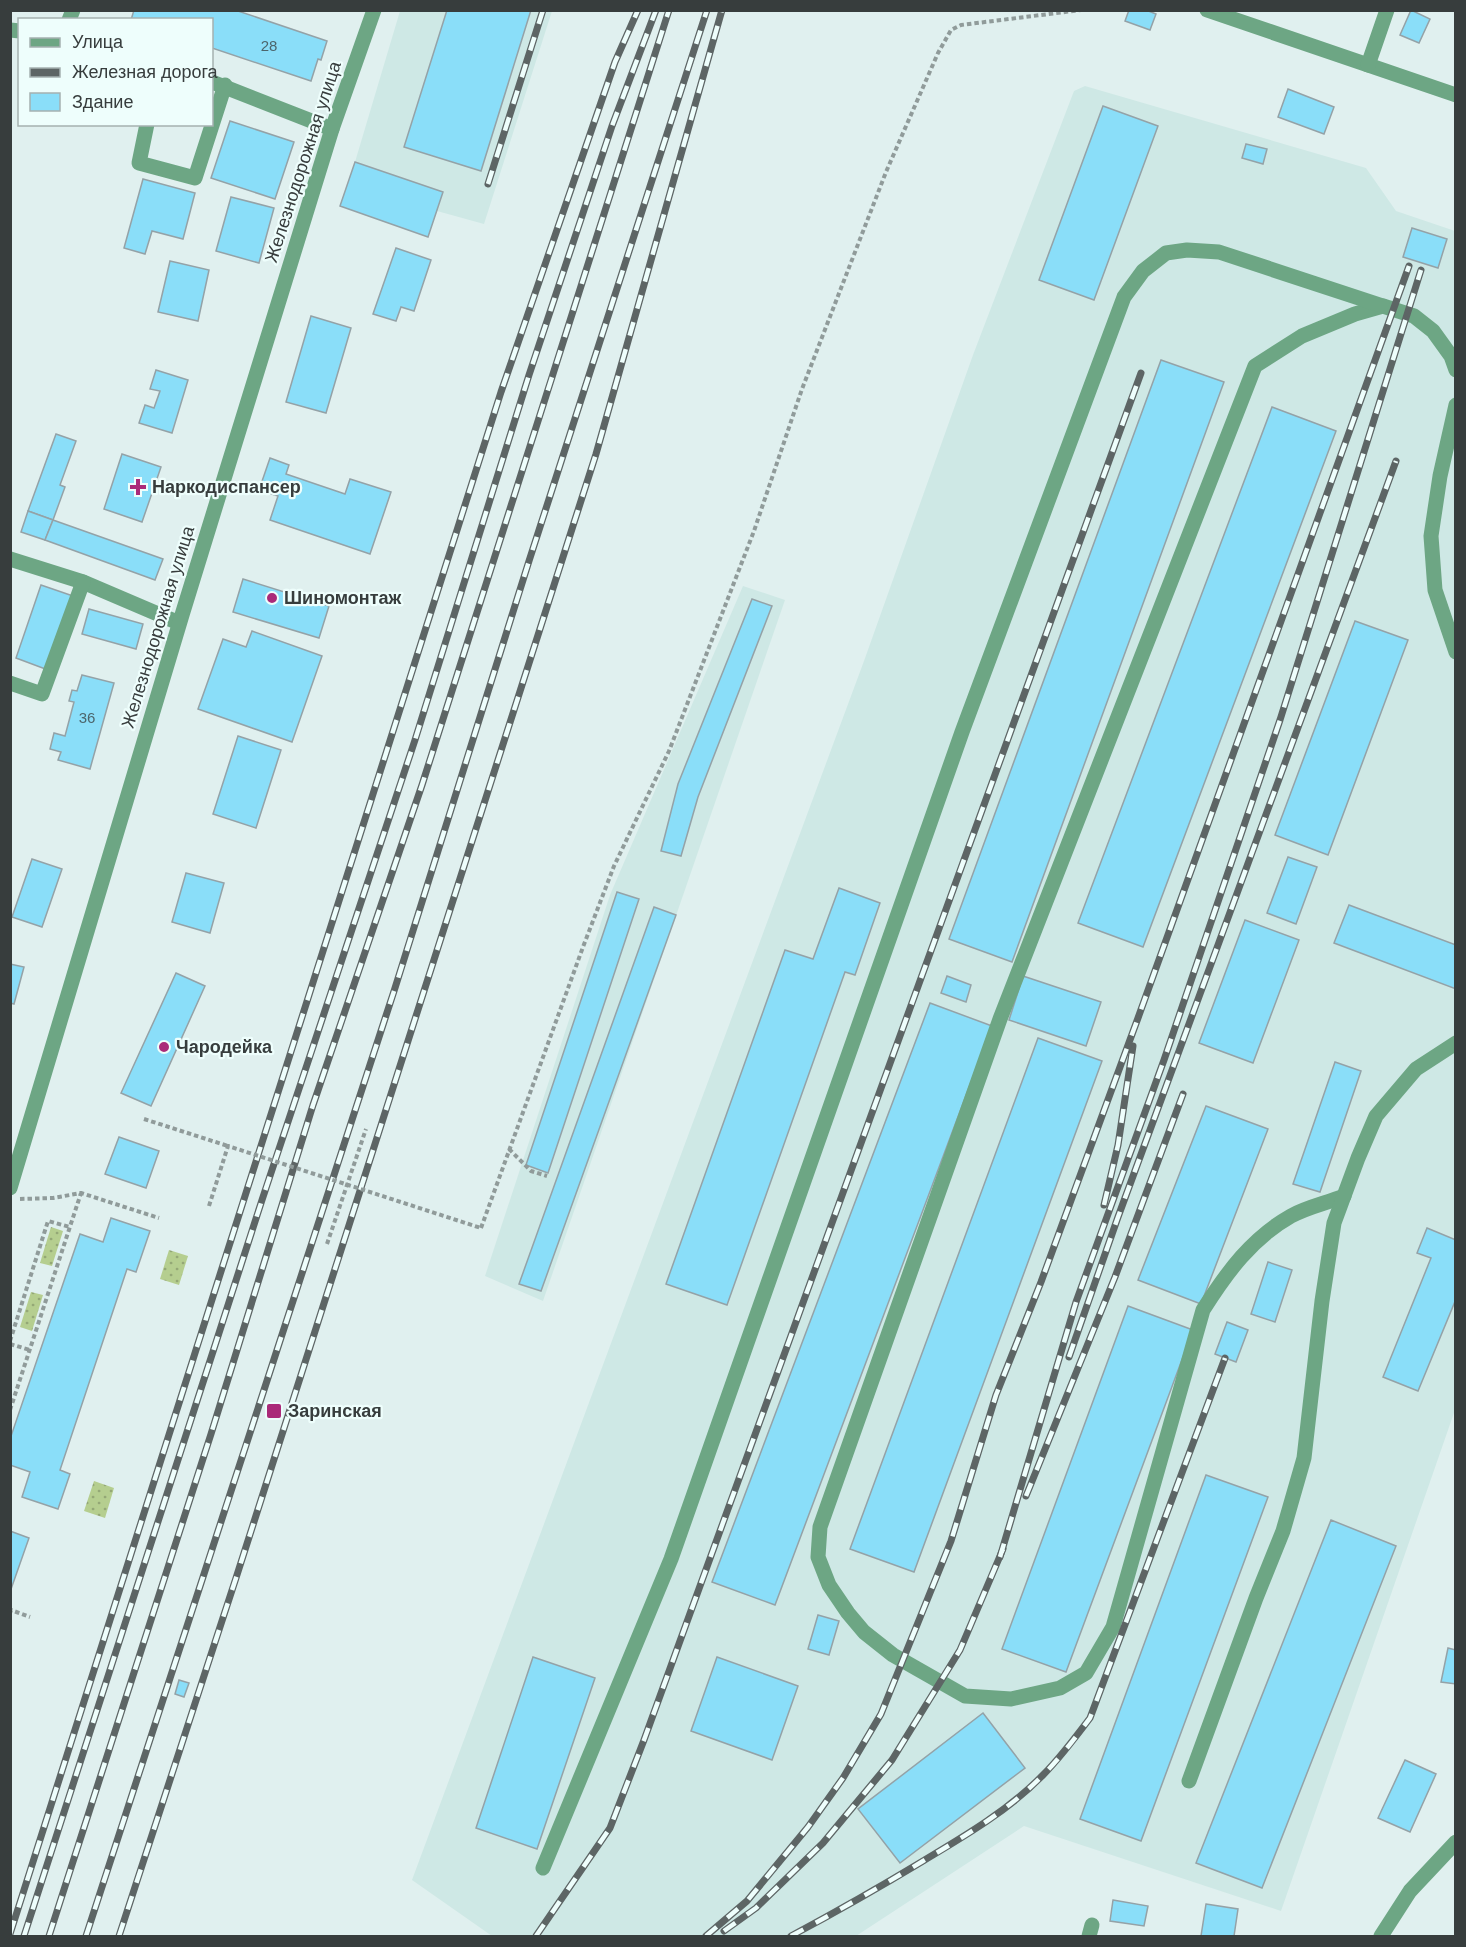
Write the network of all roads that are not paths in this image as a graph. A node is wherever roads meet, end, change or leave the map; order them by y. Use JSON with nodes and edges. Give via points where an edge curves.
{"nodes":[{"id":1,"x":374,"y":10,"type":"edge"},
{"id":2,"x":1207,"y":10,"type":"edge"},
{"id":3,"x":1387,"y":10,"type":"edge"},
{"id":4,"x":1368,"y":65,"type":"junction"},
{"id":5,"x":218,"y":83,"type":"edge"},
{"id":6,"x":1455,"y":95,"type":"edge"},
{"id":7,"x":213,"y":104,"type":"edge"},
{"id":8,"x":147,"y":126,"type":"edge"},
{"id":9,"x":208,"y":126,"type":"edge"},
{"id":10,"x":332,"y":129,"type":"junction"},
{"id":11,"x":1383,"y":306,"type":"junction"},
{"id":12,"x":1455,"y":370,"type":"edge"},
{"id":13,"x":1455,"y":405,"type":"edge"},
{"id":14,"x":10,"y":559,"type":"edge"},
{"id":15,"x":83,"y":582,"type":"junction"},
{"id":16,"x":179,"y":623,"type":"junction"},
{"id":17,"x":1455,"y":652,"type":"edge"},
{"id":18,"x":10,"y":683,"type":"edge"},
{"id":19,"x":1455,"y":1043,"type":"edge"},
{"id":20,"x":10,"y":1188,"type":"edge"},
{"id":21,"x":1344,"y":1197,"type":"junction"},
{"id":22,"x":1189,"y":1781,"type":"dead end"},
{"id":23,"x":1455,"y":1842,"type":"edge"},
{"id":24,"x":543,"y":1868,"type":"dead end"},
{"id":25,"x":1381,"y":1936,"type":"edge"}],
"edges":[{"from":1,"to":10,"type":"street","name":"Железнодорожная улица"},
{"from":2,"to":4,"type":"street"},
{"from":3,"to":4,"type":"street"},
{"from":4,"to":6,"type":"street"},
{"from":5,"to":7,"type":"street"},
{"from":5,"to":10,"type":"street"},
{"from":8,"to":9,"type":"street","via":[[139,163],[195,178]]},
{"from":10,"to":16,"type":"street","name":"Железнодорожная улица"},
{"from":11,"to":12,"type":"street","via":[[1414,316],[1433,331],[1451,356]]},
{"from":11,"to":21,"type":"street","via":[[1302,336],[1255,366],[1000,1019],[820,1527],[818,1557],[829,1585],[864,1632],[893,1655],[964,1696],[1011,1699],[1060,1688],[1086,1673],[1113,1627],[1203,1310],[1255,1241],[1293,1215]]},
{"from":11,"to":24,"type":"street","via":[[1219,252],[1187,250],[1166,253],[1143,271],[1124,297],[962,732],[671,1559]]},
{"from":13,"to":17,"type":"street","via":[[1431,536],[1435,590]]},
{"from":14,"to":15,"type":"street"},
{"from":15,"to":16,"type":"street"},
{"from":15,"to":18,"type":"street","via":[[42,694]]},
{"from":16,"to":20,"type":"street","name":"Железнодорожная улица"},
{"from":19,"to":21,"type":"street","via":[[1416,1070],[1377,1116]]},
{"from":21,"to":22,"type":"street","via":[[1334,1223],[1322,1301],[1304,1458],[1283,1531]]},
{"from":23,"to":25,"type":"street","via":[[1410,1891]]}]}
